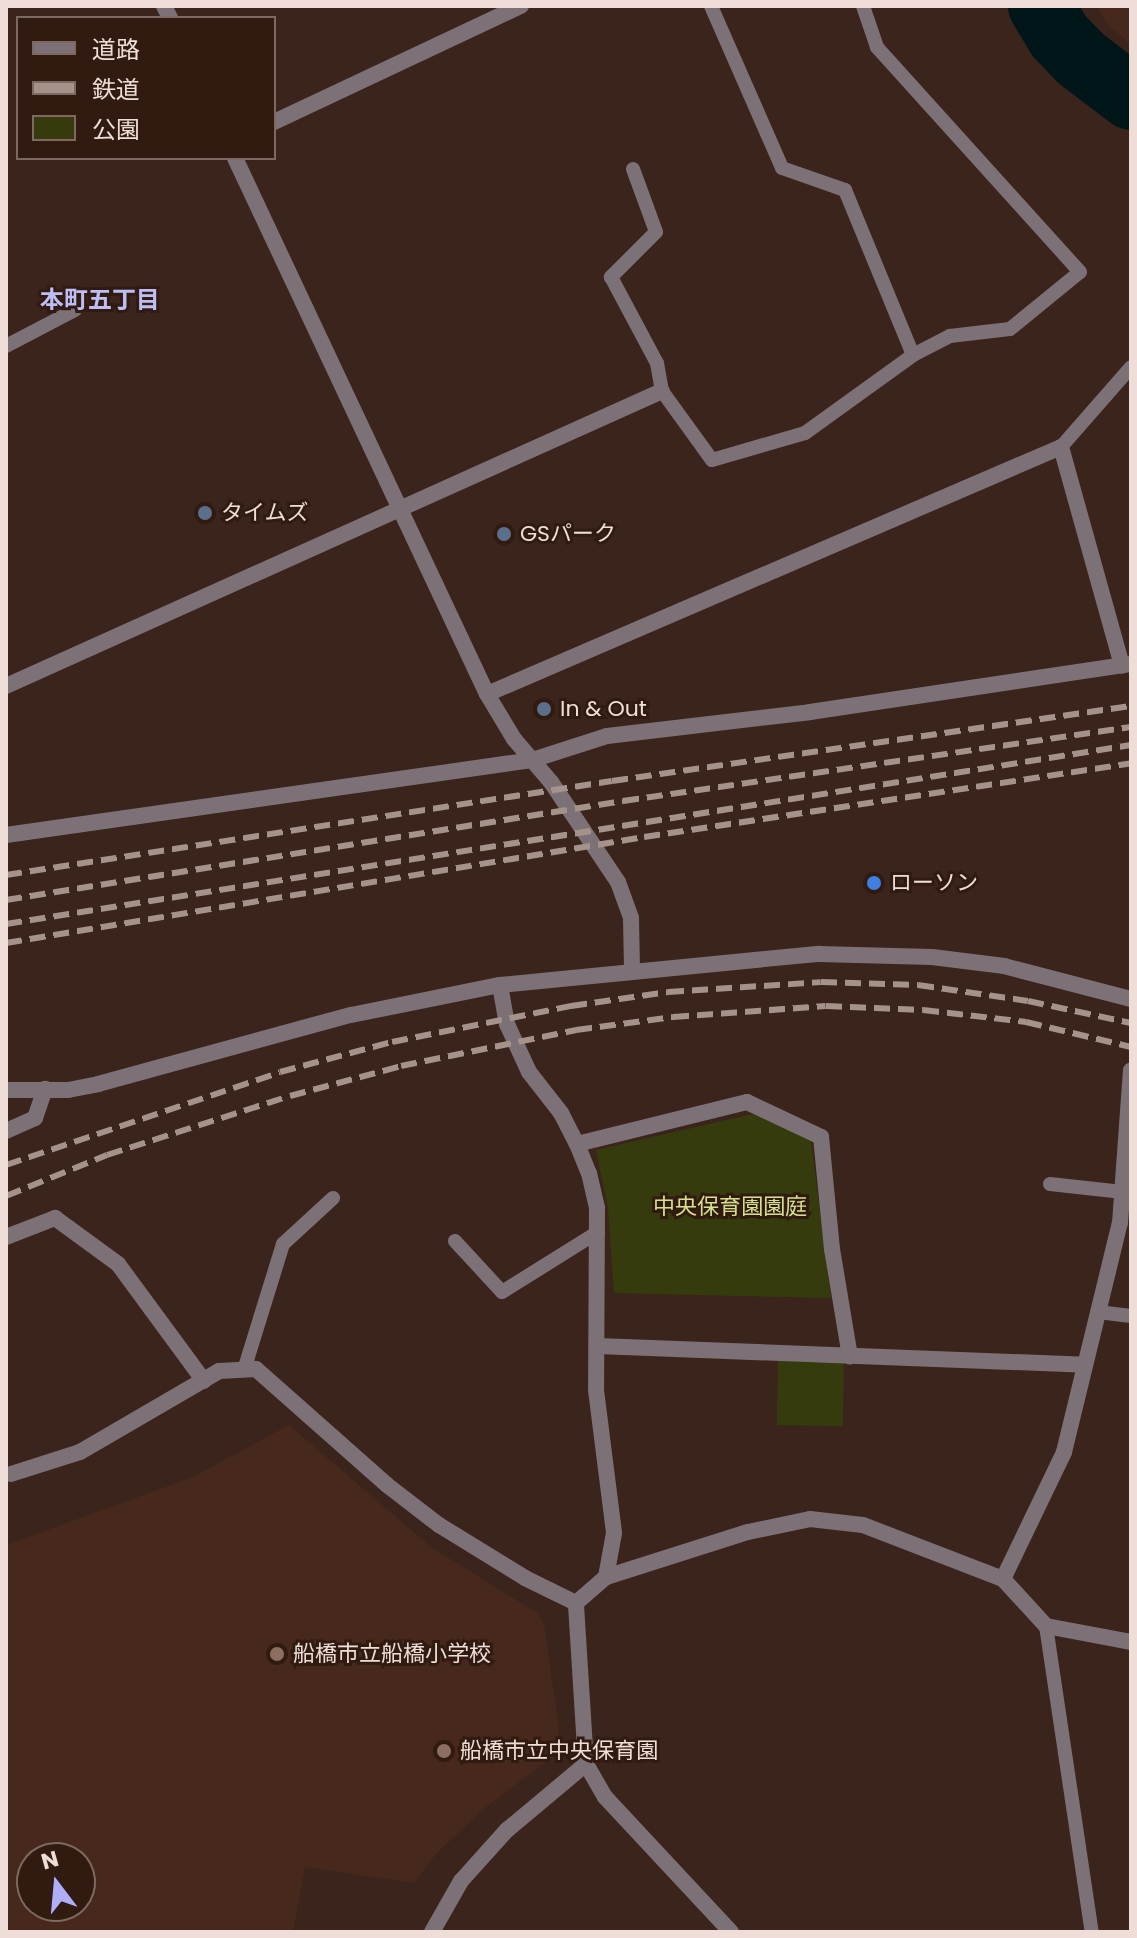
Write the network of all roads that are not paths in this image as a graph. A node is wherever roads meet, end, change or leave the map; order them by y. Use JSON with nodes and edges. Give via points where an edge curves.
{"nodes":[{"id":1,"x":521,"y":6,"type":"edge"},
{"id":2,"x":711,"y":6,"type":"edge"},
{"id":3,"x":863,"y":6,"type":"edge"},
{"id":4,"x":276,"y":121,"type":"edge"},
{"id":5,"x":236,"y":160,"type":"edge"},
{"id":6,"x":633,"y":169,"type":"dead end"},
{"id":7,"x":75,"y":310,"type":"dead end"},
{"id":8,"x":6,"y":346,"type":"edge"},
{"id":9,"x":913,"y":355,"type":"junction"},
{"id":10,"x":1131,"y":367,"type":"edge"},
{"id":11,"x":662,"y":391,"type":"junction"},
{"id":12,"x":1061,"y":447,"type":"junction"},
{"id":13,"x":400,"y":509,"type":"junction"},
{"id":14,"x":1128,"y":662,"type":"edge"},
{"id":15,"x":6,"y":686,"type":"edge"},
{"id":16,"x":487,"y":694,"type":"junction"},
{"id":17,"x":532,"y":760,"type":"junction"},
{"id":18,"x":6,"y":835,"type":"edge"},
{"id":19,"x":632,"y":971,"type":"junction"},
{"id":20,"x":500,"y":985,"type":"junction"},
{"id":21,"x":1131,"y":999,"type":"edge"},
{"id":22,"x":1131,"y":1070,"type":"edge"},
{"id":23,"x":45,"y":1089,"type":"junction"},
{"id":24,"x":6,"y":1090,"type":"edge"},
{"id":25,"x":6,"y":1131,"type":"edge"},
{"id":26,"x":577,"y":1144,"type":"junction"},
{"id":27,"x":1050,"y":1184,"type":"dead end"},
{"id":28,"x":1123,"y":1192,"type":"junction"},
{"id":29,"x":333,"y":1198,"type":"dead end"},
{"id":30,"x":598,"y":1232,"type":"junction"},
{"id":31,"x":6,"y":1237,"type":"edge"},
{"id":32,"x":455,"y":1241,"type":"dead end"},
{"id":33,"x":1098,"y":1312,"type":"junction"},
{"id":34,"x":1131,"y":1316,"type":"edge"},
{"id":35,"x":598,"y":1346,"type":"junction"},
{"id":36,"x":850,"y":1356,"type":"junction"},
{"id":37,"x":1085,"y":1365,"type":"junction"},
{"id":38,"x":244,"y":1370,"type":"junction"},
{"id":39,"x":204,"y":1381,"type":"junction"},
{"id":40,"x":11,"y":1474,"type":"dead end"},
{"id":41,"x":606,"y":1577,"type":"junction"},
{"id":42,"x":1003,"y":1579,"type":"junction"},
{"id":43,"x":576,"y":1603,"type":"junction"},
{"id":44,"x":1046,"y":1626,"type":"junction"},
{"id":45,"x":1131,"y":1642,"type":"edge"},
{"id":46,"x":586,"y":1764,"type":"junction"},
{"id":47,"x":432,"y":1932,"type":"edge"},
{"id":48,"x":731,"y":1932,"type":"edge"},
{"id":49,"x":1092,"y":1932,"type":"edge"}],
"edges":[{"from":1,"to":4,"type":"street"},
{"from":2,"to":9,"type":"lane","via":[[782,168],[845,190]]},
{"from":3,"to":9,"type":"lane","via":[[877,47],[1080,272],[1010,329],[950,336]]},
{"from":5,"to":13,"type":"street"},
{"from":6,"to":11,"type":"lane","via":[[656,232],[611,277],[657,363]]},
{"from":7,"to":8,"type":"lane"},
{"from":9,"to":11,"type":"lane","via":[[805,433],[712,460]]},
{"from":10,"to":12,"type":"lane"},
{"from":11,"to":13,"type":"street"},
{"from":12,"to":14,"type":"street"},
{"from":12,"to":16,"type":"street"},
{"from":13,"to":15,"type":"street"},
{"from":13,"to":16,"type":"street"},
{"from":14,"to":17,"type":"street","via":[[810,712],[607,736]]},
{"from":16,"to":17,"type":"street"},
{"from":17,"to":18,"type":"street"},
{"from":17,"to":19,"type":"street","via":[[618,882],[631,918]]},
{"from":19,"to":20,"type":"street"},
{"from":19,"to":21,"type":"street","via":[[819,954],[932,957],[1004,966]]},
{"from":20,"to":23,"type":"street","via":[[351,1015],[98,1084]]},
{"from":20,"to":26,"type":"street","via":[[507,1024],[529,1072]]},
{"from":22,"to":28,"type":"street"},
{"from":23,"to":24,"type":"street"},
{"from":23,"to":25,"type":"street","via":[[35,1118]]},
{"from":26,"to":30,"type":"street","via":[[592,1185]]},
{"from":26,"to":36,"type":"street","via":[[747,1102],[821,1137]]},
{"from":27,"to":28,"type":"lane"},
{"from":28,"to":33,"type":"street"},
{"from":29,"to":38,"type":"lane","via":[[283,1244]]},
{"from":30,"to":32,"type":"lane","via":[[502,1292]]},
{"from":30,"to":35,"type":"street"},
{"from":31,"to":39,"type":"street","via":[[55,1218],[118,1264]]},
{"from":33,"to":34,"type":"lane"},
{"from":33,"to":37,"type":"street"},
{"from":35,"to":36,"type":"street"},
{"from":35,"to":41,"type":"street","via":[[596,1390],[614,1533]]},
{"from":36,"to":37,"type":"street"},
{"from":37,"to":42,"type":"street","via":[[1064,1452]]},
{"from":38,"to":39,"type":"street","via":[[219,1371]]},
{"from":38,"to":43,"type":"street","via":[[256,1369],[439,1525]]},
{"from":39,"to":40,"type":"street","via":[[80,1452]]},
{"from":41,"to":42,"type":"street","via":[[748,1532],[810,1519],[863,1525]]},
{"from":41,"to":43,"type":"street"},
{"from":42,"to":44,"type":"street"},
{"from":43,"to":46,"type":"street"},
{"from":44,"to":45,"type":"street"},
{"from":44,"to":49,"type":"lane"},
{"from":46,"to":47,"type":"street","via":[[507,1830],[461,1881]]},
{"from":46,"to":48,"type":"street","via":[[605,1797]]}]}
